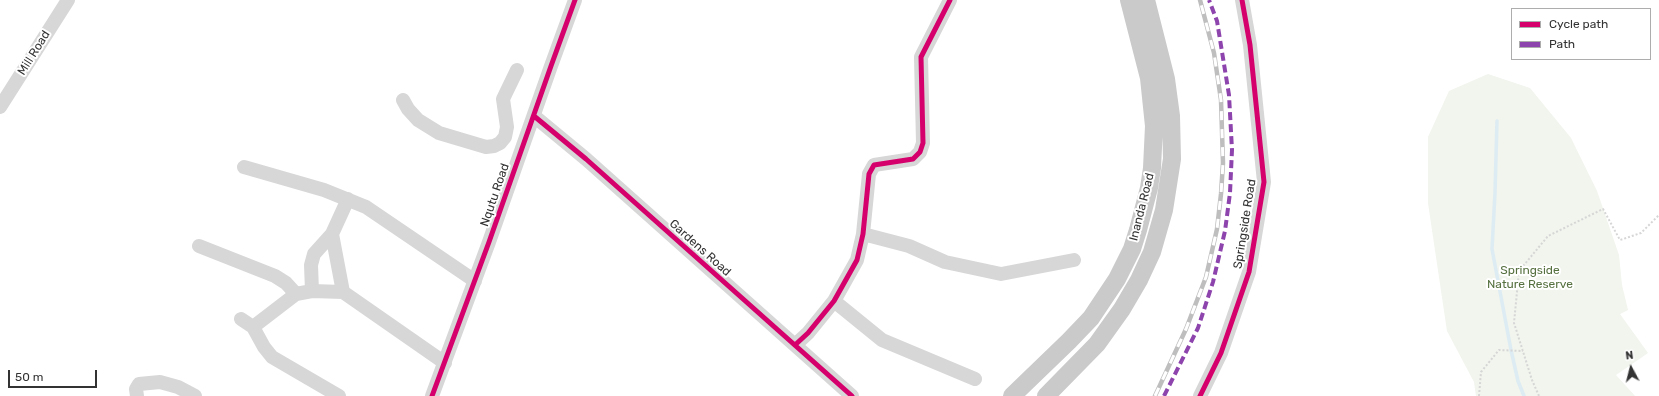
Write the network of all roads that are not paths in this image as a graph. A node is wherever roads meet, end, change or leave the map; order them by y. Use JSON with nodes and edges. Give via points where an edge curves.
{"nodes":[{"id":1,"x":68,"y":0,"type":"edge"},
{"id":2,"x":575,"y":0,"type":"edge"},
{"id":3,"x":950,"y":0,"type":"edge"},
{"id":4,"x":1129,"y":0,"type":"edge"},
{"id":5,"x":1146,"y":0,"type":"edge"},
{"id":6,"x":1242,"y":0,"type":"edge"},
{"id":7,"x":517,"y":70,"type":"dead end"},
{"id":8,"x":403,"y":100,"type":"dead end"},
{"id":9,"x":0,"y":107,"type":"edge"},
{"id":10,"x":534,"y":116,"type":"junction"},
{"id":11,"x":507,"y":139,"type":"junction"},
{"id":12,"x":522,"y":150,"type":"junction"},
{"id":13,"x":244,"y":167,"type":"dead end"},
{"id":14,"x":348,"y":199,"type":"junction"},
{"id":15,"x":332,"y":234,"type":"junction"},
{"id":16,"x":863,"y":234,"type":"junction"},
{"id":17,"x":199,"y":246,"type":"dead end"},
{"id":18,"x":1074,"y":260,"type":"dead end"},
{"id":19,"x":475,"y":281,"type":"junction"},
{"id":20,"x":312,"y":291,"type":"junction"},
{"id":21,"x":343,"y":292,"type":"junction"},
{"id":22,"x":296,"y":294,"type":"junction"},
{"id":23,"x":834,"y":301,"type":"junction"},
{"id":24,"x":241,"y":320,"type":"dead end"},
{"id":25,"x":253,"y":327,"type":"junction"},
{"id":26,"x":795,"y":345,"type":"junction"},
{"id":27,"x":445,"y":363,"type":"junction"},
{"id":28,"x":975,"y":379,"type":"dead end"},
{"id":29,"x":137,"y":396,"type":"edge"},
{"id":30,"x":195,"y":396,"type":"edge"},
{"id":31,"x":339,"y":396,"type":"edge"},
{"id":32,"x":432,"y":396,"type":"edge"},
{"id":33,"x":852,"y":396,"type":"edge"},
{"id":34,"x":1012,"y":396,"type":"edge"},
{"id":35,"x":1046,"y":396,"type":"edge"},
{"id":36,"x":1200,"y":396,"type":"edge"}],
"edges":[{"from":1,"to":9,"type":"street","name":"Mill Road"},
{"from":2,"to":10,"type":"street","name":"Nqutu Road"},
{"from":3,"to":16,"type":"street","via":[[922,57],[923,143],[920,152],[913,159],[874,165],[869,174]]},
{"from":4,"to":34,"type":"main road","name":"Inanda Road","via":[[1149,78],[1154,126],[1149,188],[1138,230],[1117,279],[1091,318]]},
{"from":5,"to":35,"type":"main road","name":"Inanda Road","via":[[1166,79],[1171,116],[1172,159],[1164,210],[1152,252],[1122,310],[1097,344]]},
{"from":6,"to":36,"type":"street","name":"Springside Road","via":[[1250,45],[1264,182],[1249,272],[1222,353]]},
{"from":7,"to":11,"type":"street","via":[[503,99]]},
{"from":8,"to":11,"type":"street","via":[[418,120],[439,133],[490,147]]},
{"from":10,"to":12,"type":"street","name":"Nqutu Road"},
{"from":10,"to":26,"type":"street","name":"Gardens Road"},
{"from":11,"to":12,"type":"street"},
{"from":12,"to":19,"type":"street","name":"Nqutu Road"},
{"from":13,"to":14,"type":"street"},
{"from":14,"to":15,"type":"street"},
{"from":14,"to":19,"type":"street","via":[[366,207]]},
{"from":15,"to":20,"type":"street","via":[[314,254],[311,265]]},
{"from":15,"to":21,"type":"street"},
{"from":16,"to":18,"type":"street","via":[[909,246],[945,262],[1001,274]]},
{"from":16,"to":23,"type":"street","via":[[856,260]]},
{"from":17,"to":22,"type":"street","via":[[276,276]]},
{"from":19,"to":27,"type":"street","name":"Nqutu Road"},
{"from":20,"to":21,"type":"street"},
{"from":20,"to":22,"type":"street"},
{"from":21,"to":27,"type":"street"},
{"from":22,"to":25,"type":"street"},
{"from":23,"to":26,"type":"street"},
{"from":23,"to":28,"type":"street","via":[[882,340]]},
{"from":24,"to":25,"type":"street"},
{"from":25,"to":31,"type":"street","via":[[272,357]]},
{"from":26,"to":33,"type":"street","name":"Gardens Road"},
{"from":27,"to":32,"type":"street","name":"Nqutu Road"},
{"from":29,"to":30,"type":"street","via":[[138,384],[160,382],[178,387]]}]}
